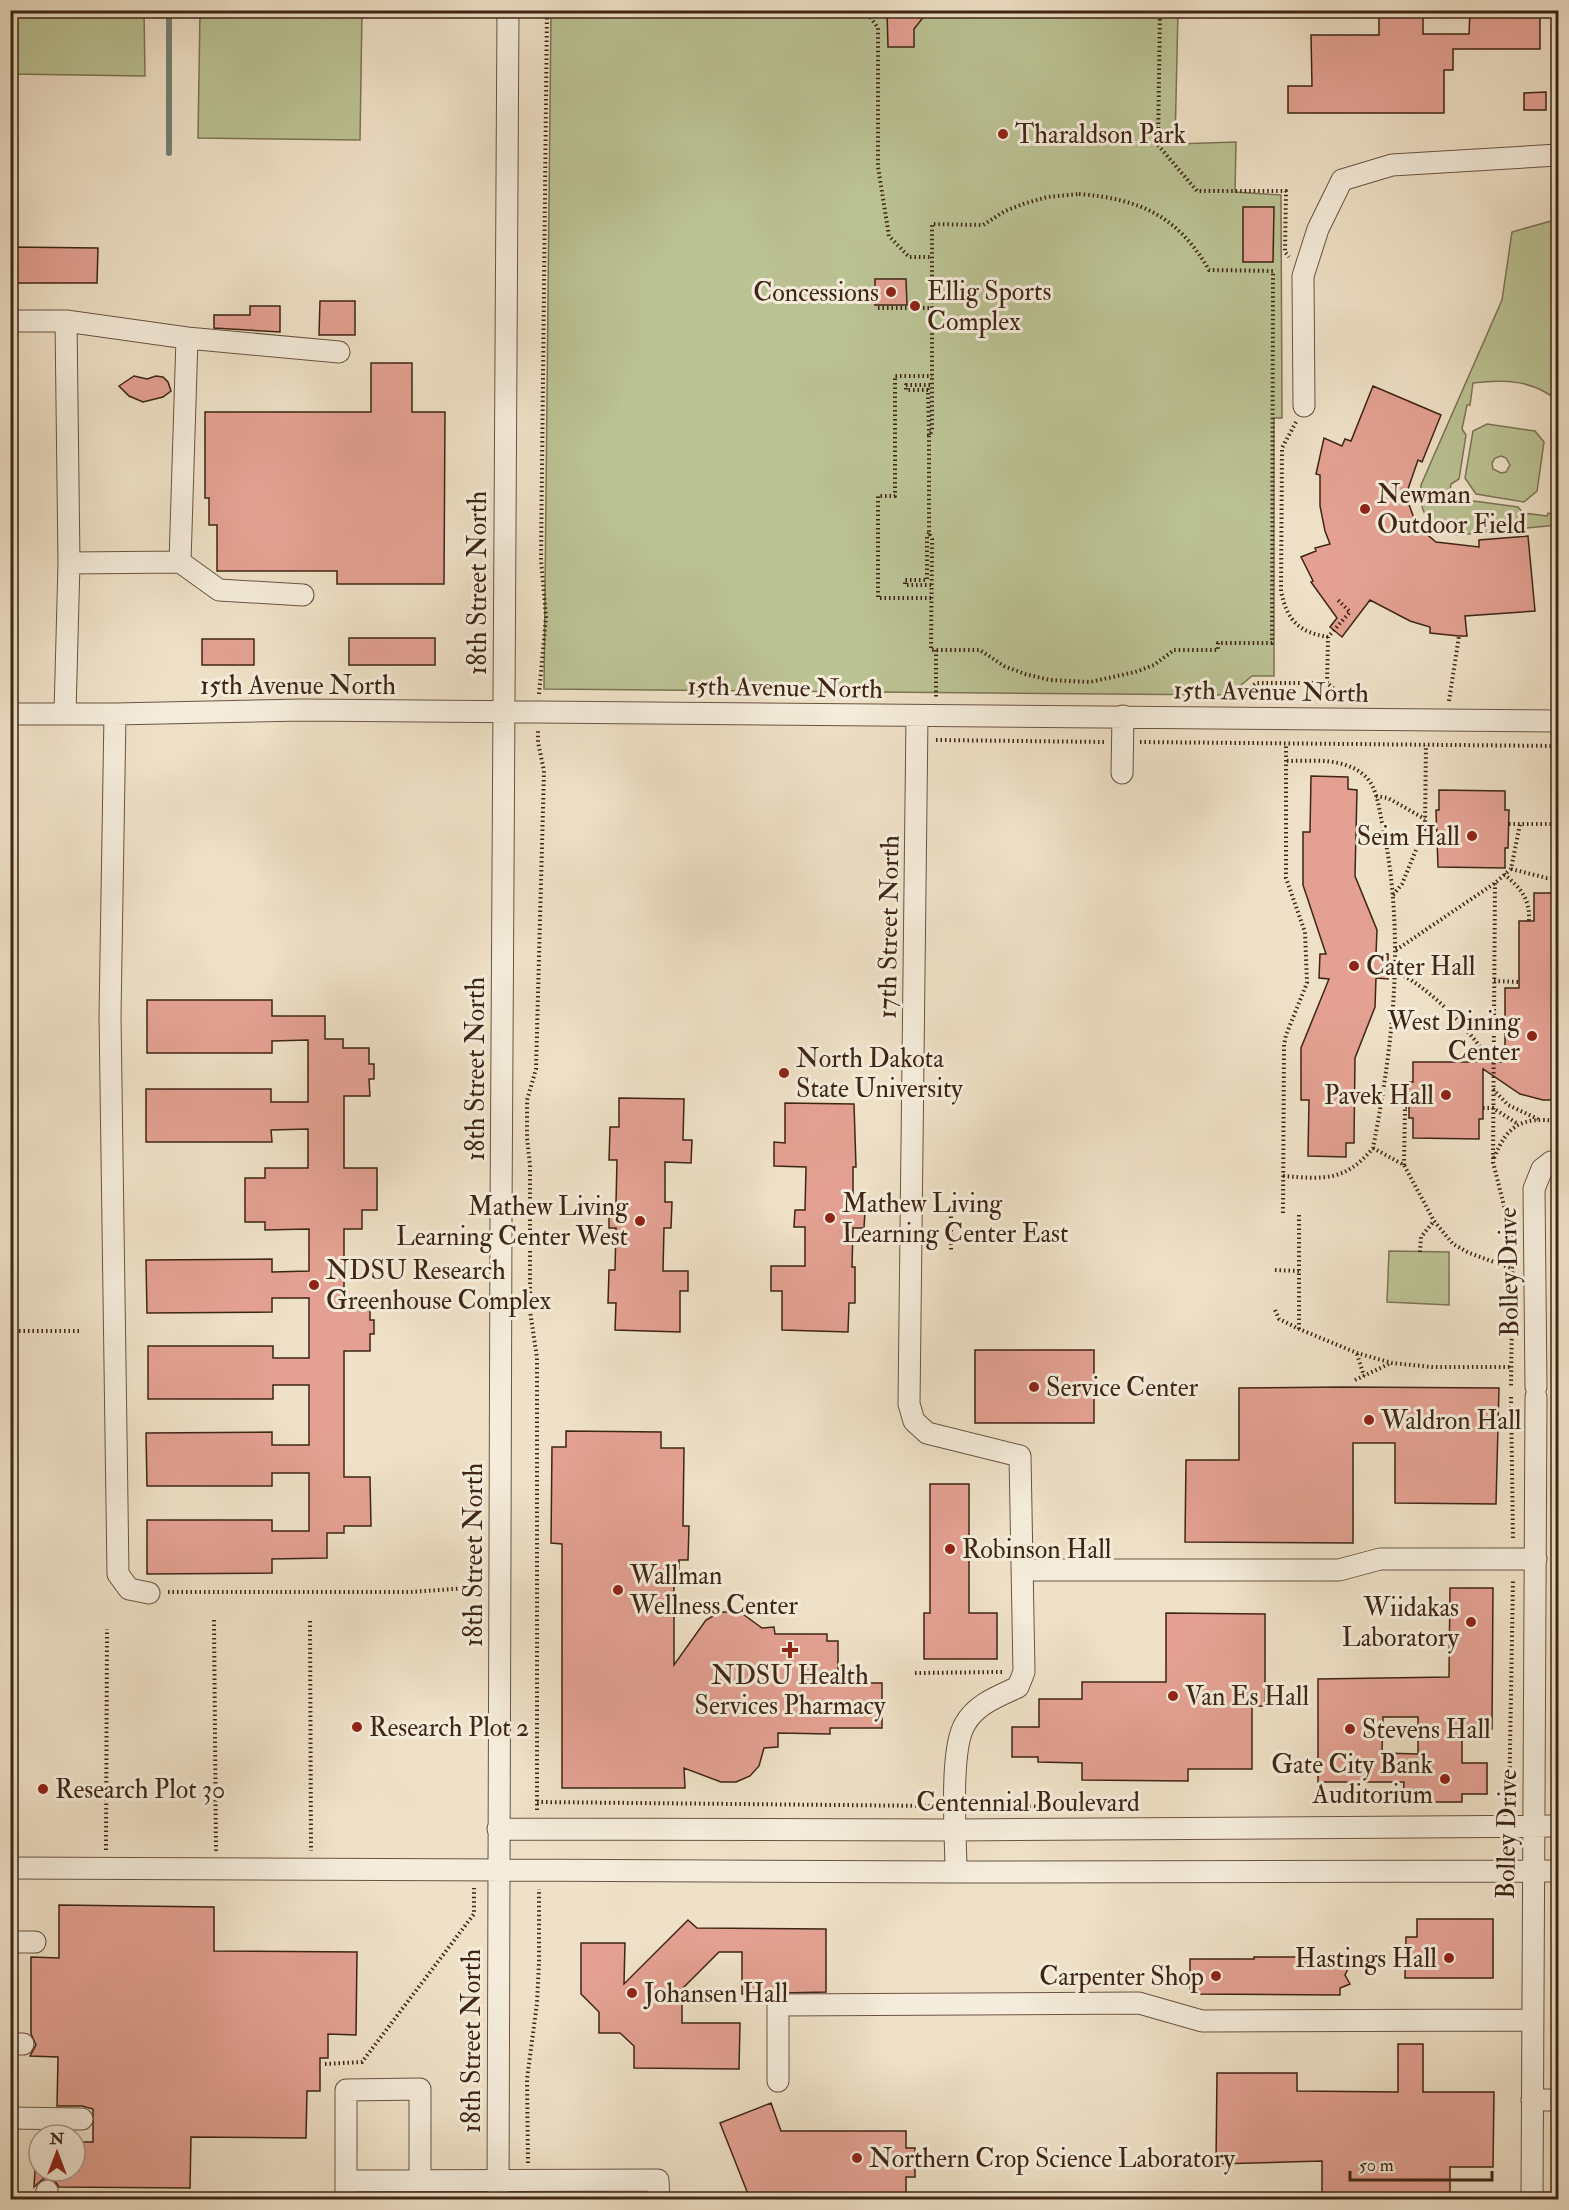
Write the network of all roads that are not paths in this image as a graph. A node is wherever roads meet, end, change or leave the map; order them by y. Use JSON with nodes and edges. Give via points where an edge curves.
{"nodes":[{"id":1,"x":508,"y":10,"type":"edge"},
{"id":2,"x":1558,"y":155,"type":"edge"},
{"id":3,"x":10,"y":321,"type":"edge"},
{"id":4,"x":66,"y":321,"type":"junction"},
{"id":5,"x":187,"y":338,"type":"junction"},
{"id":6,"x":339,"y":352,"type":"dead end"},
{"id":7,"x":1304,"y":406,"type":"road end"},
{"id":8,"x":180,"y":562,"type":"junction"},
{"id":9,"x":69,"y":563,"type":"junction"},
{"id":10,"x":303,"y":595,"type":"dead end"},
{"id":11,"x":503,"y":712,"type":"junction"},
{"id":12,"x":65,"y":713,"type":"junction"},
{"id":13,"x":10,"y":714,"type":"edge"},
{"id":14,"x":116,"y":714,"type":"junction"},
{"id":15,"x":917,"y":716,"type":"junction"},
{"id":16,"x":1123,"y":717,"type":"junction"},
{"id":17,"x":1558,"y":721,"type":"edge"},
{"id":18,"x":1122,"y":773,"type":"dead end"},
{"id":19,"x":1551,"y":1162,"type":"dead end"},
{"id":20,"x":1536,"y":1559,"type":"junction"},
{"id":21,"x":1022,"y":1569,"type":"junction"},
{"id":22,"x":149,"y":1593,"type":"road end"},
{"id":23,"x":1549,"y":1817,"type":"edge"},
{"id":24,"x":498,"y":1828,"type":"junction"},
{"id":25,"x":956,"y":1830,"type":"junction"},
{"id":26,"x":10,"y":1868,"type":"edge"},
{"id":27,"x":499,"y":1871,"type":"junction"},
{"id":28,"x":1533,"y":1871,"type":"junction"},
{"id":29,"x":1558,"y":1871,"type":"edge"},
{"id":30,"x":956,"y":1872,"type":"junction"},
{"id":31,"x":10,"y":1942,"type":"edge"},
{"id":32,"x":35,"y":1942,"type":"dead end"},
{"id":33,"x":1532,"y":2020,"type":"junction"},
{"id":34,"x":778,"y":2081,"type":"dead end"},
{"id":35,"x":1532,"y":2100,"type":"junction"},
{"id":36,"x":1558,"y":2100,"type":"edge"},
{"id":37,"x":10,"y":2118,"type":"edge"},
{"id":38,"x":82,"y":2119,"type":"dead end"},
{"id":39,"x":414,"y":2187,"type":"edge"},
{"id":40,"x":346,"y":2190,"type":"edge"},
{"id":41,"x":498,"y":2190,"type":"edge"},
{"id":42,"x":659,"y":2199,"type":"edge"},
{"id":43,"x":1532,"y":2199,"type":"edge"}],
"edges":[{"from":1,"to":11,"type":"street","name":"18th Street North"},
{"from":2,"to":7,"type":"street","via":[[1392,165],[1342,180],[1318,229],[1303,276]]},
{"from":3,"to":4,"type":"street"},
{"from":4,"to":5,"type":"street"},
{"from":4,"to":9,"type":"street"},
{"from":5,"to":6,"type":"street"},
{"from":5,"to":8,"type":"street"},
{"from":8,"to":9,"type":"street"},
{"from":8,"to":10,"type":"street","via":[[219,590]]},
{"from":9,"to":12,"type":"street"},
{"from":11,"to":14,"type":"street","name":"15th Avenue North","via":[[303,710]]},
{"from":11,"to":15,"type":"street","name":"15th Avenue North"},
{"from":11,"to":24,"type":"street","name":"18th Street North"},
{"from":12,"to":13,"type":"street","name":"15th Avenue North"},
{"from":12,"to":14,"type":"street","name":"15th Avenue North"},
{"from":14,"to":22,"type":"street","via":[[110,1016],[118,1574],[129,1588]]},
{"from":15,"to":16,"type":"street","name":"15th Avenue North"},
{"from":15,"to":21,"type":"street","name":"17th Street North","via":[[909,1404],[914,1421],[927,1433],[1020,1455]]},
{"from":16,"to":17,"type":"street","name":"15th Avenue North"},
{"from":16,"to":18,"type":"street"},
{"from":19,"to":20,"type":"street","name":"Bolley Drive","via":[[1542,1169],[1534,1189]]},
{"from":20,"to":21,"type":"street","via":[[1380,1559],[1339,1570]]},
{"from":20,"to":23,"type":"street","name":"Bolley Drive"},
{"from":21,"to":25,"type":"street","via":[[1024,1672],[1018,1687],[989,1700],[965,1723],[956,1750]]},
{"from":23,"to":25,"type":"street","name":"Centennial Boulevard"},
{"from":23,"to":28,"type":"street","name":"Bolley Drive"},
{"from":24,"to":25,"type":"street","name":"Centennial Boulevard"},
{"from":24,"to":27,"type":"street","name":"18th Street North"},
{"from":25,"to":30,"type":"street"},
{"from":26,"to":27,"type":"street"},
{"from":27,"to":30,"type":"street"},
{"from":27,"to":41,"type":"street","name":"18th Street North"},
{"from":28,"to":29,"type":"street"},
{"from":28,"to":30,"type":"street"},
{"from":28,"to":33,"type":"street","name":"Bolley Drive"},
{"from":31,"to":32,"type":"street"},
{"from":33,"to":34,"type":"street","via":[[1202,2021],[1139,2003],[778,2005]]},
{"from":33,"to":35,"type":"street","name":"Bolley Drive"},
{"from":35,"to":36,"type":"street"},
{"from":35,"to":43,"type":"street","name":"Bolley Drive"},
{"from":37,"to":38,"type":"street"},
{"from":39,"to":40,"type":"street"},
{"from":39,"to":40,"type":"street","via":[[420,2090],[346,2090]]},
{"from":39,"to":41,"type":"street"},
{"from":41,"to":42,"type":"street","via":[[528,2181],[658,2180]]}]}
